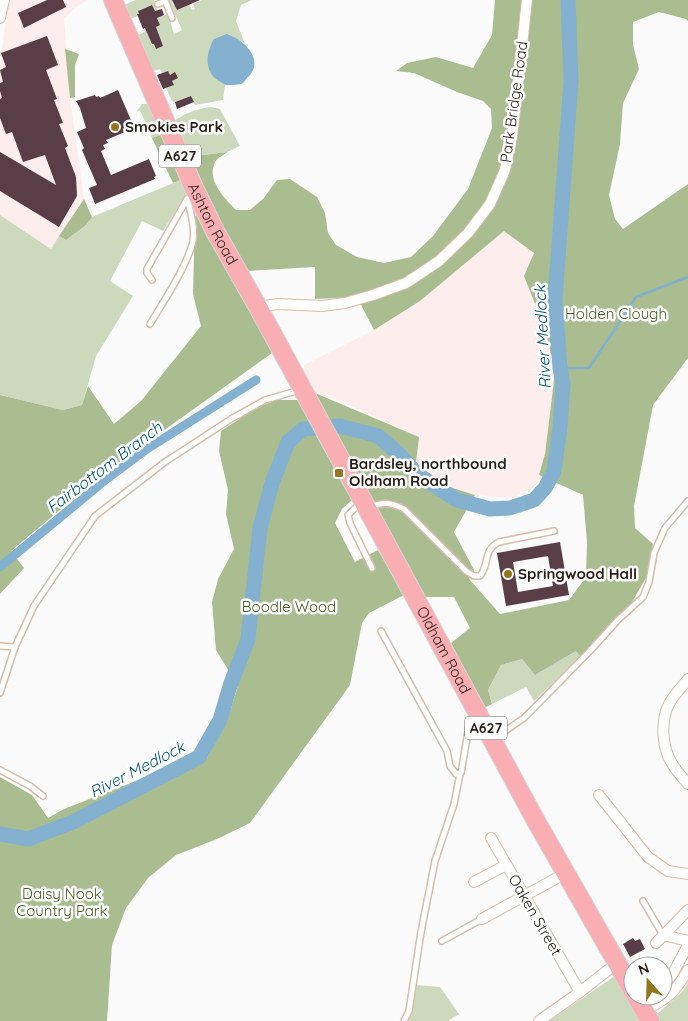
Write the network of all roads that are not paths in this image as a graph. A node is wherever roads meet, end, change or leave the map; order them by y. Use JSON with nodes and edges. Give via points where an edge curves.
{"nodes":[{"id":1,"x":4,"y":0,"type":"edge"},
{"id":2,"x":527,"y":0,"type":"edge"},
{"id":3,"x":116,"y":1,"type":"edge"},
{"id":4,"x":165,"y":1,"type":"edge"},
{"id":5,"x":158,"y":4,"type":"dead end"},
{"id":6,"x":0,"y":18,"type":"edge"},
{"id":7,"x":172,"y":18,"type":"dead end"},
{"id":8,"x":191,"y":194,"type":"junction"},
{"id":9,"x":152,"y":280,"type":"dead end"},
{"id":10,"x":258,"y":307,"type":"junction"},
{"id":11,"x":150,"y":324,"type":"dead end"},
{"id":12,"x":302,"y":389,"type":"junction"},
{"id":13,"x":688,"y":501,"type":"edge"},
{"id":14,"x":365,"y":506,"type":"junction"},
{"id":15,"x":554,"y":531,"type":"dead end"},
{"id":16,"x":372,"y":568,"type":"dead end"},
{"id":17,"x":381,"y":630,"type":"dead end"},
{"id":18,"x":0,"y":646,"type":"edge"},
{"id":19,"x":15,"y":646,"type":"junction"},
{"id":20,"x":688,"y":679,"type":"edge"},
{"id":21,"x":0,"y":693,"type":"edge"},
{"id":22,"x":478,"y":714,"type":"junction"},
{"id":23,"x":492,"y":739,"type":"junction"},
{"id":24,"x":0,"y":770,"type":"edge"},
{"id":25,"x":460,"y":774,"type":"junction"},
{"id":26,"x":688,"y":784,"type":"edge"},
{"id":27,"x":599,"y":795,"type":"dead end"},
{"id":28,"x":43,"y":796,"type":"dead end"},
{"id":29,"x":491,"y":838,"type":"dead end"},
{"id":30,"x":506,"y":865,"type":"junction"},
{"id":31,"x":566,"y":873,"type":"junction"},
{"id":32,"x":688,"y":874,"type":"edge"},
{"id":33,"x":474,"y":882,"type":"dead end"},
{"id":34,"x":524,"y":896,"type":"junction"},
{"id":35,"x":643,"y":902,"type":"dead end"},
{"id":36,"x":688,"y":910,"type":"edge"},
{"id":37,"x":482,"y":919,"type":"joint"},
{"id":38,"x":659,"y":939,"type":"junction"},
{"id":39,"x":442,"y":941,"type":"dead end"},
{"id":40,"x":688,"y":941,"type":"edge"},
{"id":41,"x":688,"y":945,"type":"edge"},
{"id":42,"x":617,"y":963,"type":"junction"},
{"id":43,"x":688,"y":970,"type":"edge"},
{"id":44,"x":673,"y":972,"type":"edge"},
{"id":45,"x":623,"y":973,"type":"edge"},
{"id":46,"x":580,"y":992,"type":"junction"},
{"id":47,"x":673,"y":993,"type":"edge"},
{"id":48,"x":404,"y":1021,"type":"edge"},
{"id":49,"x":540,"y":1021,"type":"edge"}],
"edges":[{"from":1,"to":6,"type":"street"},
{"from":2,"to":10,"type":"street","name":"Park Bridge Road","via":[[512,136],[505,170],[490,204],[468,233],[439,261],[406,283],[381,292],[345,304]]},
{"from":3,"to":8,"type":"highway","name":"Ashton Road","number":"A627"},
{"from":4,"to":5,"type":"lane"},
{"from":4,"to":7,"type":"lane"},
{"from":8,"to":9,"type":"lane","via":[[147,269]]},
{"from":8,"to":10,"type":"highway","name":"Ashton Road","number":"A627"},
{"from":8,"to":11,"type":"lane","via":[[193,244]]},
{"from":10,"to":12,"type":"highway","name":"Oldham Road","number":"A627"},
{"from":12,"to":14,"type":"highway","name":"Oldham Road","number":"A627"},
{"from":12,"to":19,"type":"lane","via":[[265,400],[231,419],[165,462],[95,516],[34,606]]},
{"from":13,"to":23,"type":"lane","via":[[661,536],[643,597],[524,718]]},
{"from":14,"to":15,"type":"lane","via":[[383,502],[404,509],[474,576],[483,572],[493,545]]},
{"from":14,"to":16,"type":"lane","via":[[348,515]]},
{"from":14,"to":22,"type":"highway","name":"Oldham Road","number":"A627"},
{"from":17,"to":25,"type":"lane","via":[[447,751],[450,766],[455,774]]},
{"from":18,"to":19,"type":"lane"},
{"from":19,"to":21,"type":"lane"},
{"from":20,"to":26,"type":"street","via":[[669,703],[664,738],[672,764]]},
{"from":22,"to":23,"type":"highway","name":"Oldham Road","number":"A627"},
{"from":22,"to":25,"type":"lane","via":[[469,726]]},
{"from":23,"to":31,"type":"highway","name":"Oldham Road","number":"A627"},
{"from":24,"to":28,"type":"lane"},
{"from":25,"to":48,"type":"lane","via":[[454,804],[435,861],[409,1011]]},
{"from":27,"to":32,"type":"street","via":[[648,857],[668,871]]},
{"from":29,"to":30,"type":"street","name":"Oaken Street"},
{"from":30,"to":33,"type":"street"},
{"from":30,"to":34,"type":"street","name":"Oaken Street"},
{"from":31,"to":34,"type":"street"},
{"from":31,"to":42,"type":"highway","name":"Oldham Road","number":"A627"},
{"from":34,"to":37,"type":"street"},
{"from":34,"to":46,"type":"street","name":"Oaken Street"},
{"from":35,"to":38,"type":"lane"},
{"from":36,"to":38,"type":"street"},
{"from":37,"to":39,"type":"lane"},
{"from":38,"to":40,"type":"street"},
{"from":41,"to":44,"type":"street"},
{"from":42,"to":45,"type":"highway","name":"Oldham Road","number":"A627"},
{"from":42,"to":46,"type":"street"},
{"from":43,"to":47,"type":"street"},
{"from":46,"to":49,"type":"street"}]}
